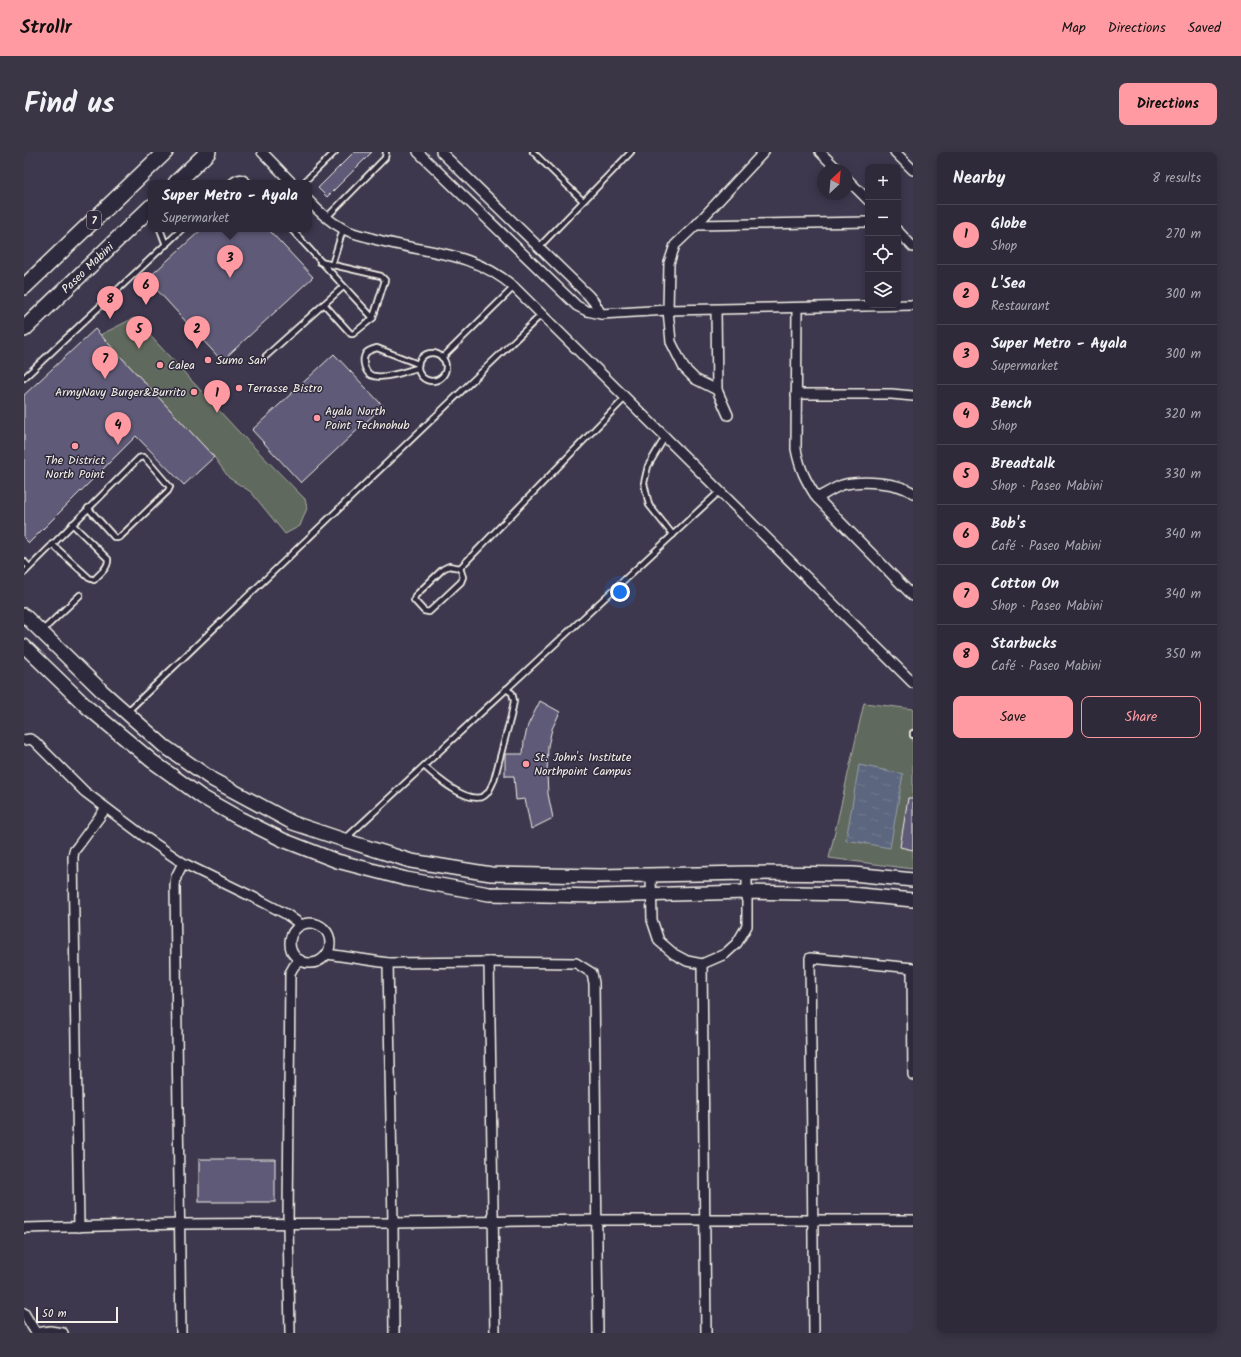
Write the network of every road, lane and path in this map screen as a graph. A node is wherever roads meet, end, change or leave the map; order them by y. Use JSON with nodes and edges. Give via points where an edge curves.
{"nodes":[{"id":1,"x":165,"y":152,"type":"edge"},
{"id":2,"x":208,"y":152,"type":"edge"},
{"id":3,"x":262,"y":152,"type":"edge"},
{"id":4,"x":335,"y":152,"type":"edge"},
{"id":5,"x":386,"y":152,"type":"edge"},
{"id":6,"x":418,"y":152,"type":"edge"},
{"id":7,"x":441,"y":152,"type":"edge"},
{"id":8,"x":533,"y":152,"type":"edge"},
{"id":9,"x":631,"y":152,"type":"edge"},
{"id":10,"x":764,"y":152,"type":"edge"},
{"id":11,"x":820,"y":152,"type":"edge"},
{"id":12,"x":895,"y":152,"type":"edge"},
{"id":13,"x":832,"y":164,"type":"edge"},
{"id":14,"x":913,"y":170,"type":"edge"},
{"id":15,"x":181,"y":180,"type":"edge"},
{"id":16,"x":233,"y":180,"type":"edge"},
{"id":17,"x":247,"y":180,"type":"edge"},
{"id":18,"x":289,"y":180,"type":"edge"},
{"id":19,"x":306,"y":180,"type":"edge"},
{"id":20,"x":853,"y":185,"type":"edge"},
{"id":21,"x":865,"y":197,"type":"edge"},
{"id":22,"x":583,"y":201,"type":"junction"},
{"id":23,"x":312,"y":204,"type":"edge"},
{"id":24,"x":148,"y":210,"type":"edge"},
{"id":25,"x":501,"y":211,"type":"junction"},
{"id":26,"x":325,"y":218,"type":"junction"},
{"id":27,"x":490,"y":222,"type":"junction"},
{"id":28,"x":865,"y":222,"type":"edge"},
{"id":29,"x":696,"y":225,"type":"junction"},
{"id":30,"x":343,"y":229,"type":"junction"},
{"id":31,"x":161,"y":232,"type":"edge"},
{"id":32,"x":179,"y":232,"type":"edge"},
{"id":33,"x":293,"y":232,"type":"edge"},
{"id":34,"x":901,"y":234,"type":"edge"},
{"id":35,"x":166,"y":245,"type":"junction"},
{"id":36,"x":538,"y":247,"type":"junction"},
{"id":37,"x":913,"y":247,"type":"edge"},
{"id":38,"x":320,"y":262,"type":"junction"},
{"id":39,"x":332,"y":265,"type":"junction"},
{"id":40,"x":570,"y":277,"type":"junction"},
{"id":41,"x":24,"y":287,"type":"edge"},
{"id":42,"x":343,"y":287,"type":"junction"},
{"id":43,"x":514,"y":287,"type":"junction"},
{"id":44,"x":559,"y":288,"type":"junction"},
{"id":45,"x":324,"y":304,"type":"junction"},
{"id":46,"x":913,"y":305,"type":"edge"},
{"id":47,"x":797,"y":308,"type":"junction"},
{"id":48,"x":668,"y":310,"type":"junction"},
{"id":49,"x":716,"y":310,"type":"junction"},
{"id":50,"x":601,"y":314,"type":"junction"},
{"id":51,"x":541,"y":315,"type":"junction"},
{"id":52,"x":373,"y":318,"type":"junction"},
{"id":53,"x":24,"y":329,"type":"edge"},
{"id":54,"x":266,"y":356,"type":"dead end"},
{"id":55,"x":442,"y":358,"type":"junction"},
{"id":56,"x":418,"y":366,"type":"junction"},
{"id":57,"x":24,"y":378,"type":"edge"},
{"id":58,"x":716,"y":390,"type":"junction"},
{"id":59,"x":796,"y":394,"type":"junction"},
{"id":60,"x":913,"y":396,"type":"edge"},
{"id":61,"x":626,"y":398,"type":"junction"},
{"id":62,"x":728,"y":415,"type":"dead end"},
{"id":63,"x":665,"y":437,"type":"junction"},
{"id":64,"x":720,"y":491,"type":"junction"},
{"id":65,"x":913,"y":493,"type":"edge"},
{"id":66,"x":817,"y":498,"type":"junction"},
{"id":67,"x":88,"y":508,"type":"junction"},
{"id":68,"x":72,"y":524,"type":"junction"},
{"id":69,"x":673,"y":535,"type":"junction"},
{"id":70,"x":52,"y":544,"type":"junction"},
{"id":71,"x":24,"y":561,"type":"edge"},
{"id":72,"x":30,"y":567,"type":"junction"},
{"id":73,"x":460,"y":568,"type":"junction"},
{"id":74,"x":24,"y":573,"type":"edge"},
{"id":75,"x":80,"y":595,"type":"dead end"},
{"id":76,"x":913,"y":596,"type":"edge"},
{"id":77,"x":24,"y":614,"type":"edge"},
{"id":78,"x":42,"y":632,"type":"junction"},
{"id":79,"x":24,"y":646,"type":"edge"},
{"id":80,"x":913,"y":683,"type":"edge"},
{"id":81,"x":506,"y":690,"type":"junction"},
{"id":82,"x":102,"y":691,"type":"junction"},
{"id":83,"x":87,"y":707,"type":"junction"},
{"id":84,"x":127,"y":712,"type":"junction"},
{"id":85,"x":24,"y":740,"type":"edge"},
{"id":86,"x":424,"y":766,"type":"junction"},
{"id":87,"x":106,"y":808,"type":"junction"},
{"id":88,"x":344,"y":840,"type":"junction"},
{"id":89,"x":183,"y":863,"type":"junction"},
{"id":90,"x":441,"y":867,"type":"junction"},
{"id":91,"x":747,"y":873,"type":"junction"},
{"id":92,"x":651,"y":876,"type":"junction"},
{"id":93,"x":913,"y":880,"type":"edge"},
{"id":94,"x":438,"y":886,"type":"junction"},
{"id":95,"x":747,"y":892,"type":"junction"},
{"id":96,"x":651,"y":894,"type":"junction"},
{"id":97,"x":913,"y":900,"type":"edge"},
{"id":98,"x":300,"y":924,"type":"junction"},
{"id":99,"x":327,"y":954,"type":"junction"},
{"id":100,"x":300,"y":960,"type":"junction"},
{"id":101,"x":488,"y":962,"type":"junction"},
{"id":102,"x":388,"y":963,"type":"junction"},
{"id":103,"x":702,"y":964,"type":"junction"},
{"id":104,"x":913,"y":968,"type":"edge"},
{"id":105,"x":913,"y":1075,"type":"edge"},
{"id":106,"x":814,"y":1219,"type":"junction"},
{"id":107,"x":596,"y":1220,"type":"junction"},
{"id":108,"x":706,"y":1220,"type":"junction"},
{"id":109,"x":913,"y":1220,"type":"edge"},
{"id":110,"x":493,"y":1221,"type":"junction"},
{"id":111,"x":393,"y":1223,"type":"junction"},
{"id":112,"x":180,"y":1224,"type":"junction"},
{"id":113,"x":288,"y":1224,"type":"junction"},
{"id":114,"x":79,"y":1227,"type":"junction"},
{"id":115,"x":24,"y":1228,"type":"edge"},
{"id":116,"x":24,"y":1313,"type":"edge"},
{"id":117,"x":36,"y":1333,"type":"edge"},
{"id":118,"x":63,"y":1333,"type":"edge"},
{"id":119,"x":181,"y":1333,"type":"edge"},
{"id":120,"x":290,"y":1333,"type":"edge"},
{"id":121,"x":394,"y":1333,"type":"edge"},
{"id":122,"x":495,"y":1333,"type":"edge"},
{"id":123,"x":598,"y":1333,"type":"edge"},
{"id":124,"x":706,"y":1333,"type":"edge"},
{"id":125,"x":814,"y":1333,"type":"edge"}],
"edges":[{"from":1,"to":41,"type":"main road","number":"7"},
{"from":2,"to":15,"type":"main road"},
{"from":3,"to":18,"type":"street"},
{"from":4,"to":19,"type":"lane"},
{"from":5,"to":26,"type":"lane","via":[[385,158]]},
{"from":6,"to":27,"type":"street"},
{"from":7,"to":25,"type":"street"},
{"from":8,"to":22,"type":"lane"},
{"from":9,"to":22,"type":"lane"},
{"from":10,"to":29,"type":"street"},
{"from":11,"to":13,"type":"street"},
{"from":12,"to":14,"type":"street"},
{"from":16,"to":17,"type":"lane","via":[[240,177]]},
{"from":20,"to":21,"type":"street"},
{"from":22,"to":36,"type":"lane"},
{"from":23,"to":26,"type":"street"},
{"from":24,"to":53,"type":"main road","name":"Paseo Mabini"},
{"from":25,"to":27,"type":"street"},
{"from":25,"to":36,"type":"street"},
{"from":26,"to":30,"type":"street"},
{"from":27,"to":44,"type":"street"},
{"from":28,"to":29,"type":"street"},
{"from":29,"to":48,"type":"street","via":[[676,245],[669,263]]},
{"from":30,"to":39,"type":"lane"},
{"from":30,"to":43,"type":"street","via":[[380,241],[471,261],[501,276]]},
{"from":31,"to":35,"type":"lane"},
{"from":32,"to":35,"type":"lane"},
{"from":33,"to":38,"type":"lane"},
{"from":34,"to":37,"type":"street"},
{"from":35,"to":57,"type":"lane"},
{"from":36,"to":40,"type":"street"},
{"from":38,"to":39,"type":"lane"},
{"from":38,"to":42,"type":"lane"},
{"from":39,"to":52,"type":"lane","via":[[384,277]]},
{"from":40,"to":44,"type":"street"},
{"from":40,"to":50,"type":"street"},
{"from":42,"to":45,"type":"lane"},
{"from":42,"to":52,"type":"lane"},
{"from":43,"to":51,"type":"street"},
{"from":43,"to":55,"type":"lane"},
{"from":44,"to":50,"type":"street","via":[[577,306]]},
{"from":45,"to":52,"type":"lane","via":[[352,334]]},
{"from":45,"to":54,"type":"lane"},
{"from":46,"to":47,"type":"street"},
{"from":47,"to":49,"type":"street"},
{"from":47,"to":59,"type":"street"},
{"from":48,"to":49,"type":"street"},
{"from":48,"to":50,"type":"street"},
{"from":48,"to":58,"type":"street","via":[[671,342],[684,368],[695,378]]},
{"from":49,"to":58,"type":"street"},
{"from":51,"to":61,"type":"street"},
{"from":51,"to":84,"type":"lane"},
{"from":55,"to":56,"type":"lane","via":[[429,353],[421,358]]},
{"from":55,"to":56,"type":"lane","via":[[445,371],[436,380],[427,381],[423,378]]},
{"from":56,"to":56,"type":"lane","via":[[377,348],[371,349],[364,360],[364,367],[374,376],[398,374]]},
{"from":58,"to":62,"type":"street"},
{"from":59,"to":60,"type":"street"},
{"from":59,"to":66,"type":"street","via":[[796,450],[799,466]]},
{"from":61,"to":63,"type":"street"},
{"from":61,"to":73,"type":"lane"},
{"from":63,"to":64,"type":"street"},
{"from":63,"to":69,"type":"lane","via":[[648,466],[644,483],[649,505]]},
{"from":64,"to":69,"type":"lane"},
{"from":64,"to":80,"type":"street"},
{"from":65,"to":66,"type":"street","via":[[898,486],[851,483]]},
{"from":66,"to":76,"type":"street"},
{"from":67,"to":67,"type":"lane","via":[[114,537],[120,537],[170,487],[146,459],[140,458]]},
{"from":67,"to":68,"type":"lane"},
{"from":68,"to":70,"type":"lane"},
{"from":68,"to":70,"type":"lane","via":[[108,559],[106,567],[94,580]]},
{"from":69,"to":81,"type":"lane"},
{"from":70,"to":72,"type":"lane"},
{"from":71,"to":72,"type":"lane"},
{"from":72,"to":74,"type":"lane"},
{"from":73,"to":73,"type":"lane","via":[[449,566],[443,569],[415,596],[414,600],[424,611],[429,612],[461,582],[463,577]]},
{"from":75,"to":78,"type":"lane"},
{"from":77,"to":78,"type":"street"},
{"from":78,"to":82,"type":"street"},
{"from":79,"to":83,"type":"street"},
{"from":81,"to":86,"type":"lane"},
{"from":81,"to":86,"type":"lane","via":[[512,693],[514,701],[511,716],[494,780],[484,796],[472,798],[452,788]]},
{"from":82,"to":83,"type":"street"},
{"from":82,"to":84,"type":"street"},
{"from":83,"to":94,"type":"street","via":[[152,761],[202,797],[283,840],[337,861]]},
{"from":84,"to":88,"type":"street","via":[[164,746],[213,780],[293,823]]},
{"from":85,"to":87,"type":"street","via":[[30,738],[34,741],[85,792]]},
{"from":86,"to":88,"type":"lane"},
{"from":87,"to":89,"type":"street"},
{"from":87,"to":114,"type":"street","via":[[74,851],[73,857]]},
{"from":88,"to":90,"type":"street","via":[[411,861]]},
{"from":89,"to":98,"type":"street","via":[[275,908]]},
{"from":89,"to":112,"type":"street","via":[[175,885]]},
{"from":90,"to":92,"type":"street","via":[[491,874]]},
{"from":90,"to":94,"type":"street"},
{"from":91,"to":92,"type":"street"},
{"from":91,"to":93,"type":"street","via":[[853,874]]},
{"from":91,"to":95,"type":"street"},
{"from":92,"to":96,"type":"street"},
{"from":94,"to":96,"type":"street","via":[[489,894]]},
{"from":95,"to":96,"type":"street"},
{"from":95,"to":97,"type":"street","via":[[850,894]]},
{"from":95,"to":103,"type":"street","via":[[747,926],[737,942],[725,954]]},
{"from":96,"to":103,"type":"street","via":[[652,920],[659,941],[687,961]]},
{"from":98,"to":99,"type":"street","via":[[312,922],[323,928],[330,940]]},
{"from":98,"to":100,"type":"street","via":[[293,932],[290,945]]},
{"from":99,"to":100,"type":"street","via":[[320,961],[311,963]]},
{"from":99,"to":102,"type":"street"},
{"from":100,"to":113,"type":"street","via":[[290,973]]},
{"from":101,"to":102,"type":"street"},
{"from":101,"to":107,"type":"street","via":[[576,963],[592,973]]},
{"from":101,"to":110,"type":"street"},
{"from":102,"to":111,"type":"street"},
{"from":103,"to":108,"type":"street"},
{"from":104,"to":105,"type":"street"},
{"from":104,"to":106,"type":"street","via":[[810,958]]},
{"from":106,"to":108,"type":"street"},
{"from":106,"to":109,"type":"street"},
{"from":106,"to":125,"type":"street"},
{"from":107,"to":108,"type":"street"},
{"from":107,"to":110,"type":"street"},
{"from":107,"to":123,"type":"street"},
{"from":108,"to":124,"type":"street"},
{"from":110,"to":111,"type":"street"},
{"from":110,"to":122,"type":"street"},
{"from":111,"to":113,"type":"street"},
{"from":111,"to":121,"type":"street"},
{"from":112,"to":113,"type":"street"},
{"from":112,"to":114,"type":"street"},
{"from":112,"to":119,"type":"street"},
{"from":113,"to":120,"type":"street"},
{"from":114,"to":115,"type":"street"},
{"from":116,"to":117,"type":"street"},
{"from":117,"to":118,"type":"street"}]}
